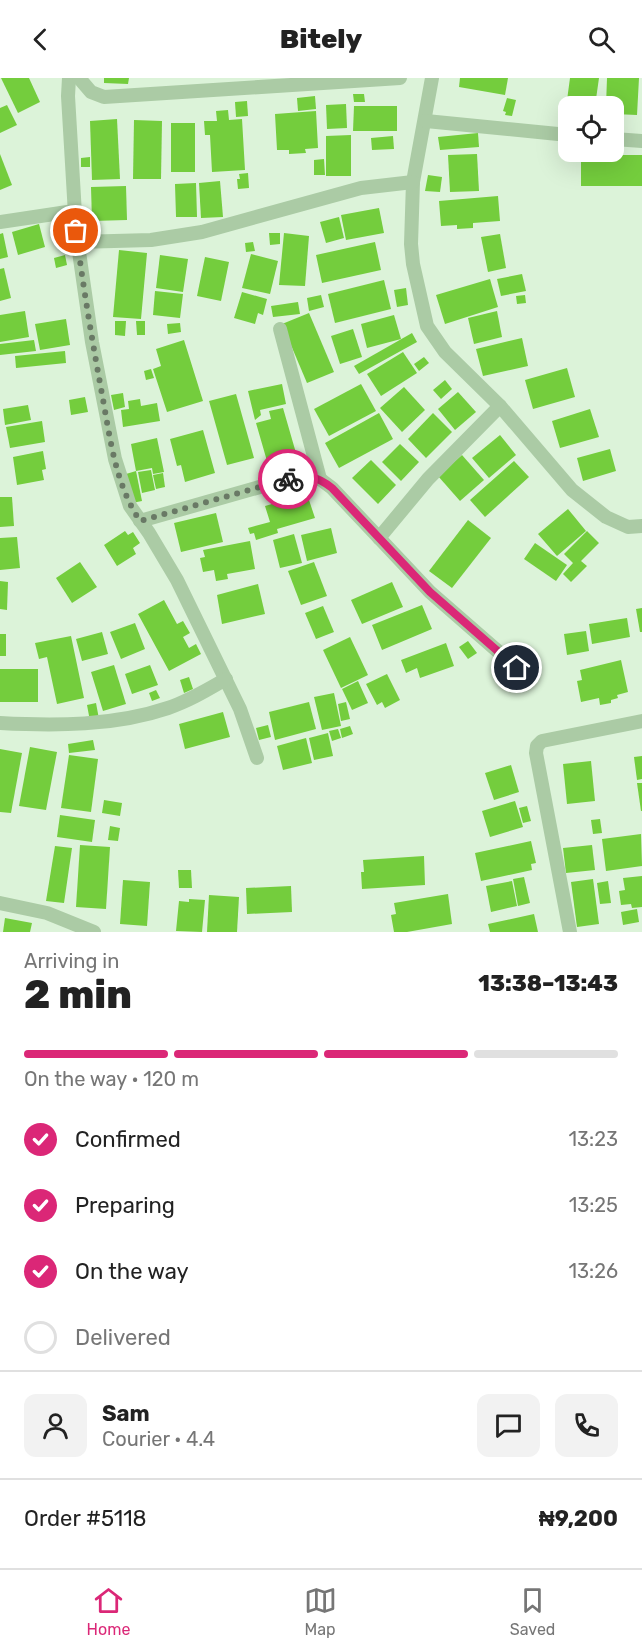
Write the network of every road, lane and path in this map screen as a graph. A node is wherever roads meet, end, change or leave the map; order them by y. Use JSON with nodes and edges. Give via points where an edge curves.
{"nodes":[{"id":1,"x":69,"y":78,"type":"edge"},
{"id":2,"x":79,"y":78,"type":"edge"},
{"id":3,"x":400,"y":78,"type":"edge"},
{"id":4,"x":432,"y":78,"type":"edge"},
{"id":5,"x":237,"y":83,"type":"edge"},
{"id":6,"x":426,"y":121,"type":"junction"},
{"id":7,"x":558,"y":134,"type":"edge"},
{"id":8,"x":624,"y":140,"type":"edge"},
{"id":9,"x":642,"y":141,"type":"edge"},
{"id":10,"x":413,"y":182,"type":"junction"},
{"id":11,"x":75,"y":211,"type":"junction"},
{"id":12,"x":0,"y":222,"type":"edge"},
{"id":13,"x":77,"y":242,"type":"junction"},
{"id":14,"x":280,"y":329,"type":"dead end"},
{"id":15,"x":500,"y":406,"type":"junction"},
{"id":16,"x":320,"y":478,"type":"junction"},
{"id":17,"x":140,"y":521,"type":"junction"},
{"id":18,"x":642,"y":526,"type":"edge"},
{"id":19,"x":380,"y":538,"type":"junction"},
{"id":20,"x":517,"y":668,"type":"dead end"},
{"id":21,"x":226,"y":679,"type":"junction"},
{"id":22,"x":642,"y":721,"type":"edge"},
{"id":23,"x":0,"y":723,"type":"edge"},
{"id":24,"x":257,"y":758,"type":"dead end"},
{"id":25,"x":0,"y":903,"type":"edge"},
{"id":26,"x":94,"y":932,"type":"edge"},
{"id":27,"x":570,"y":932,"type":"edge"}],
"edges":[{"from":1,"to":11,"type":"street"},
{"from":2,"to":5,"type":"street","via":[[91,92],[104,97]]},
{"from":3,"to":5,"type":"street"},
{"from":4,"to":6,"type":"street"},
{"from":6,"to":7,"type":"street"},
{"from":6,"to":10,"type":"street"},
{"from":8,"to":9,"type":"street"},
{"from":10,"to":13,"type":"street","via":[[361,188],[202,232],[151,240]]},
{"from":10,"to":15,"type":"street","via":[[411,244],[427,326],[445,352]]},
{"from":11,"to":12,"type":"street"},
{"from":11,"to":13,"type":"street"},
{"from":13,"to":17,"type":"street","via":[[115,459],[130,506]]},
{"from":14,"to":16,"type":"street"},
{"from":15,"to":18,"type":"street","via":[[572,490],[606,517],[628,527]]},
{"from":15,"to":19,"type":"street","via":[[428,478]]},
{"from":16,"to":17,"type":"street","via":[[302,475]]},
{"from":16,"to":19,"type":"street"},
{"from":17,"to":21,"type":"street","via":[[177,580]]},
{"from":19,"to":20,"type":"street","via":[[430,592]]},
{"from":21,"to":23,"type":"street","via":[[167,708],[112,721]]},
{"from":21,"to":24,"type":"street"},
{"from":22,"to":27,"type":"street","via":[[542,741],[537,746]]},
{"from":25,"to":26,"type":"street","via":[[47,913]]}]}
